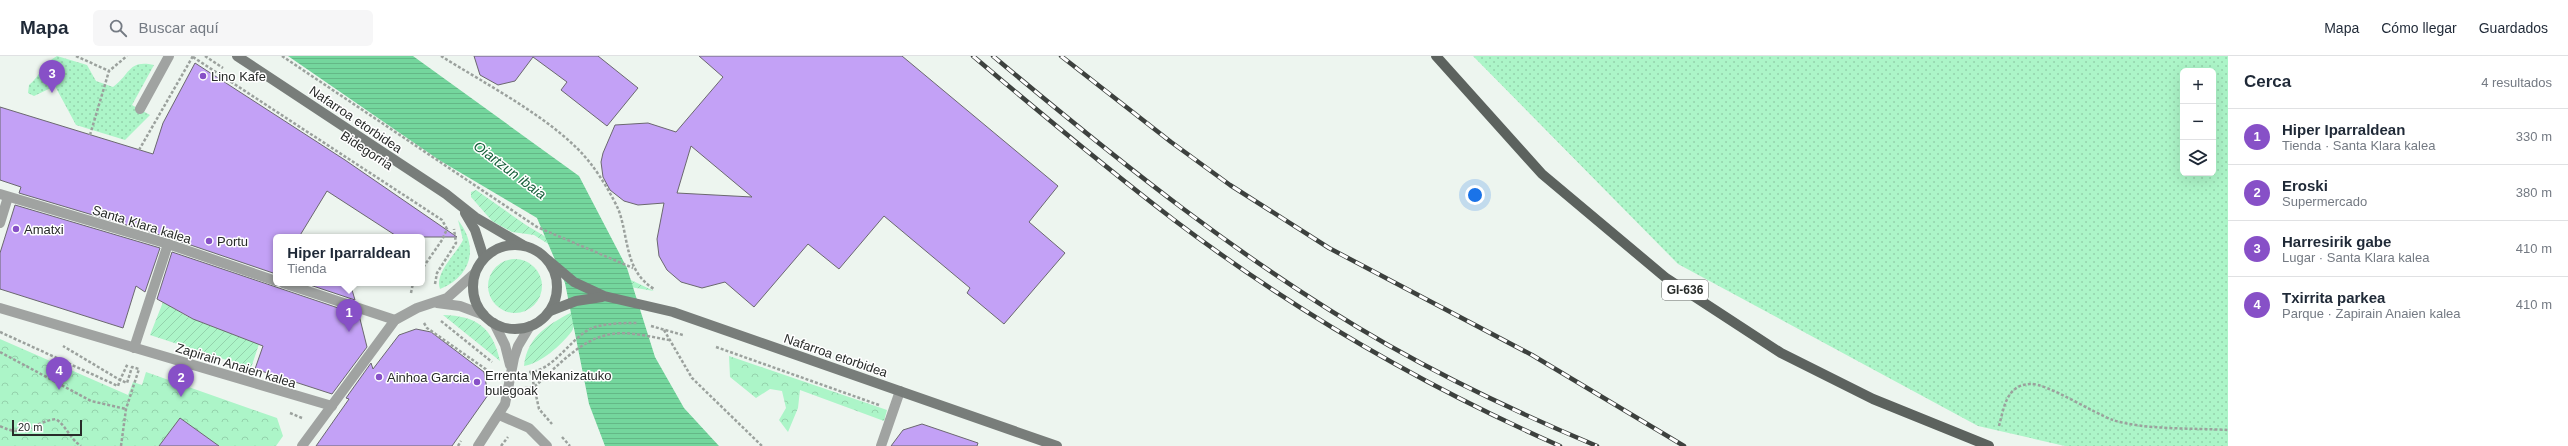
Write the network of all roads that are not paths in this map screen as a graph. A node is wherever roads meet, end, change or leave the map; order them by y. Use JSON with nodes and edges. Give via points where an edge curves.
{"nodes":[{"id":1,"x":169,"y":56,"type":"edge"},
{"id":2,"x":237,"y":56,"type":"edge"},
{"id":3,"x":1436,"y":56,"type":"edge"},
{"id":4,"x":140,"y":109,"type":"dead end"},
{"id":5,"x":4,"y":195,"type":"edge"},
{"id":6,"x":460,"y":206,"type":"junction"},
{"id":7,"x":0,"y":223,"type":"edge"},
{"id":8,"x":168,"y":244,"type":"junction"},
{"id":9,"x":523,"y":245,"type":"junction"},
{"id":10,"x":484,"y":258,"type":"junction"},
{"id":11,"x":548,"y":260,"type":"junction"},
{"id":12,"x":475,"y":274,"type":"junction"},
{"id":13,"x":273,"y":279,"type":"edge"},
{"id":14,"x":292,"y":286,"type":"edge"},
{"id":15,"x":604,"y":296,"type":"junction"},
{"id":16,"x":435,"y":303,"type":"junction"},
{"id":17,"x":0,"y":308,"type":"edge"},
{"id":18,"x":550,"y":312,"type":"junction"},
{"id":19,"x":484,"y":315,"type":"junction"},
{"id":20,"x":395,"y":320,"type":"junction"},
{"id":21,"x":494,"y":323,"type":"junction"},
{"id":22,"x":530,"y":326,"type":"junction"},
{"id":23,"x":132,"y":353,"type":"junction"},
{"id":24,"x":511,"y":369,"type":"junction"},
{"id":25,"x":900,"y":391,"type":"junction"},
{"id":26,"x":332,"y":406,"type":"junction"},
{"id":27,"x":499,"y":415,"type":"junction"},
{"id":28,"x":302,"y":446,"type":"edge"},
{"id":29,"x":478,"y":446,"type":"edge"},
{"id":30,"x":547,"y":446,"type":"edge"},
{"id":31,"x":882,"y":446,"type":"edge"},
{"id":32,"x":1057,"y":446,"type":"edge"},
{"id":33,"x":1989,"y":446,"type":"edge"}],
"edges":[{"from":1,"to":4,"type":"street"},
{"from":2,"to":6,"type":"main road","name":"Nafarroa etorbidea"},
{"from":3,"to":33,"type":"main road","number":"GI-636","via":[[1542,174],[1666,278],[1788,356],[1873,400]]},
{"from":5,"to":7,"type":"street"},
{"from":5,"to":8,"type":"street","name":"Santa Klara kalea"},
{"from":6,"to":9,"type":"main road","name":"Nafarroa etorbidea"},
{"from":6,"to":10,"type":"main road","name":"Nafarroa etorbidea","via":[[475,230]]},
{"from":8,"to":13,"type":"street","name":"Santa Klara kalea"},
{"from":8,"to":23,"type":"street"},
{"from":9,"to":10,"type":"main road","via":[[502,247]]},
{"from":9,"to":11,"type":"main road","via":[[537,251]]},
{"from":10,"to":12,"type":"main road"},
{"from":11,"to":15,"type":"main road","name":"Nafarroa etorbidea","via":[[574,282]]},
{"from":11,"to":18,"type":"main road","via":[[554,270],[558,291]]},
{"from":12,"to":16,"type":"street","via":[[457,290]]},
{"from":12,"to":19,"type":"main road","via":[[473,291]]},
{"from":14,"to":20,"type":"street"},
{"from":15,"to":18,"type":"main road","name":"Nafarroa etorbidea","via":[[576,301]]},
{"from":15,"to":25,"type":"main road","name":"Nafarroa etorbidea","via":[[673,312]]},
{"from":16,"to":19,"type":"street","via":[[460,306]]},
{"from":16,"to":20,"type":"street","via":[[417,308]]},
{"from":17,"to":23,"type":"street","name":"Zapirain Anaien kalea"},
{"from":18,"to":22,"type":"main road"},
{"from":19,"to":21,"type":"main road"},
{"from":20,"to":26,"type":"street"},
{"from":21,"to":22,"type":"main road","via":[[512,328]]},
{"from":21,"to":24,"type":"street","via":[[505,345]]},
{"from":22,"to":24,"type":"street","via":[[518,346]]},
{"from":23,"to":26,"type":"street","name":"Zapirain Anaien kalea"},
{"from":24,"to":27,"type":"street","via":[[510,386]]},
{"from":25,"to":31,"type":"street"},
{"from":25,"to":32,"type":"main road","name":"Nafarroa etorbidea"},
{"from":26,"to":28,"type":"street"},
{"from":27,"to":29,"type":"street"},
{"from":27,"to":30,"type":"street","via":[[530,428]]}]}
